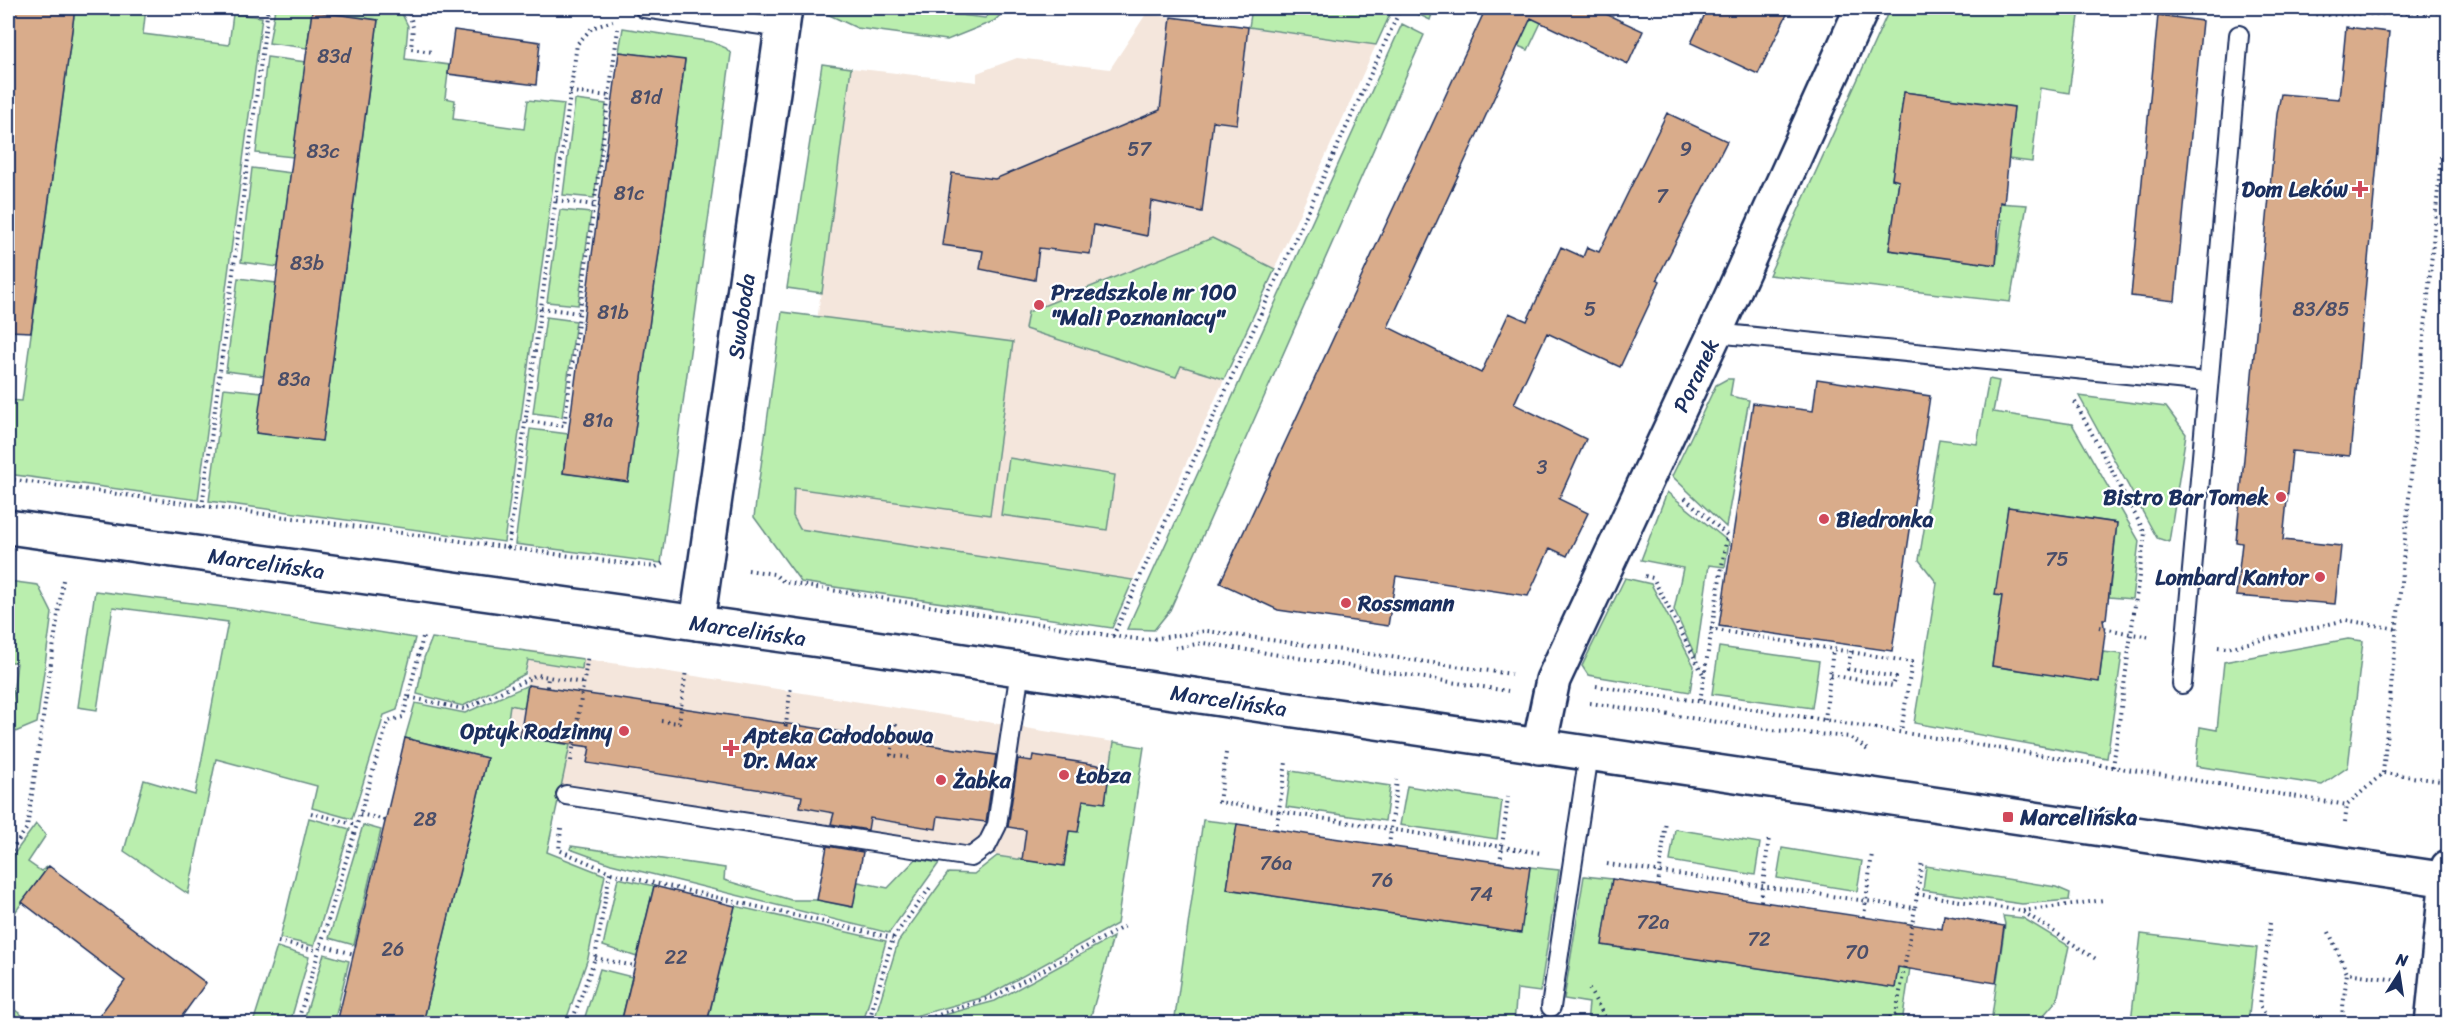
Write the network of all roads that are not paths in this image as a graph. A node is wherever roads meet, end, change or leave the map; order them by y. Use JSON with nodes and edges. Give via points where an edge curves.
{"nodes":[{"id":1,"x":644,"y":8,"type":"edge"},
{"id":2,"x":1862,"y":8,"type":"edge"},
{"id":3,"x":784,"y":18,"type":"edge"},
{"id":4,"x":2239,"y":35,"type":"dead end"},
{"id":5,"x":1715,"y":333,"type":"junction"},
{"id":6,"x":2207,"y":382,"type":"junction"},
{"id":7,"x":8,"y":527,"type":"edge"},
{"id":8,"x":698,"y":623,"type":"junction"},
{"id":9,"x":1020,"y":670,"type":"junction"},
{"id":10,"x":2182,"y":684,"type":"dead end"},
{"id":11,"x":1539,"y":747,"type":"junction"},
{"id":12,"x":1589,"y":754,"type":"junction"},
{"id":13,"x":566,"y":795,"type":"road end"},
{"id":14,"x":2448,"y":875,"type":"edge"},
{"id":15,"x":1551,"y":1007,"type":"dead end"},
{"id":16,"x":2432,"y":1023,"type":"edge"}],
"edges":[{"from":1,"to":3,"type":"lane"},
{"from":2,"to":5,"type":"street","name":"Poranek"},
{"from":3,"to":8,"type":"street","name":"Swoboda"},
{"from":4,"to":6,"type":"lane"},
{"from":5,"to":6,"type":"lane"},
{"from":5,"to":11,"type":"street","name":"Poranek","via":[[1553,680]]},
{"from":6,"to":10,"type":"lane"},
{"from":7,"to":8,"type":"street","name":"Marcelińska"},
{"from":8,"to":9,"type":"street","name":"Marcelińska"},
{"from":9,"to":11,"type":"street","name":"Marcelińska"},
{"from":9,"to":13,"type":"lane","via":[[997,825],[987,845],[971,857]]},
{"from":11,"to":12,"type":"street","name":"Marcelińska"},
{"from":12,"to":14,"type":"street","name":"Marcelińska","via":[[2340,865]]},
{"from":12,"to":15,"type":"lane"},
{"from":14,"to":16,"type":"street"}]}
